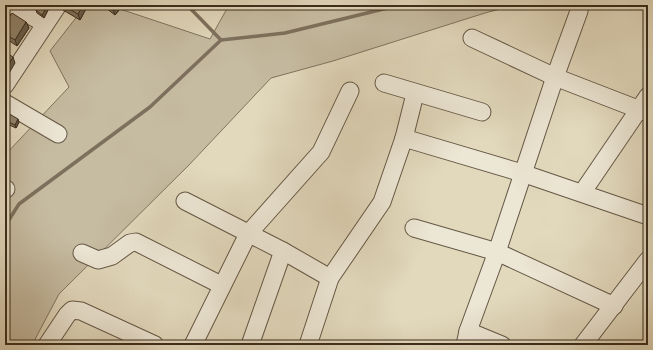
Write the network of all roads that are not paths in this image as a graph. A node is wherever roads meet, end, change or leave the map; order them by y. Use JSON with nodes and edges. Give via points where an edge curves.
{"nodes":[{"id":1,"x":12,"y":5,"type":"edge"},
{"id":2,"x":58,"y":5,"type":"edge"},
{"id":3,"x":579,"y":10,"type":"dead end"},
{"id":4,"x":45,"y":24,"type":"junction"},
{"id":5,"x":472,"y":38,"type":"dead end"},
{"id":6,"x":555,"y":77,"type":"junction"},
{"id":7,"x":384,"y":84,"type":"dead end"},
{"id":8,"x":5,"y":85,"type":"edge"},
{"id":9,"x":350,"y":91,"type":"dead end"},
{"id":10,"x":415,"y":94,"type":"junction"},
{"id":11,"x":5,"y":103,"type":"edge"},
{"id":12,"x":645,"y":106,"type":"edge"},
{"id":13,"x":482,"y":112,"type":"dead end"},
{"id":14,"x":58,"y":134,"type":"dead end"},
{"id":15,"x":404,"y":138,"type":"junction"},
{"id":16,"x":522,"y":173,"type":"junction"},
{"id":17,"x":582,"y":193,"type":"junction"},
{"id":18,"x":185,"y":201,"type":"dead end"},
{"id":19,"x":648,"y":216,"type":"edge"},
{"id":20,"x":414,"y":228,"type":"dead end"},
{"id":21,"x":248,"y":234,"type":"junction"},
{"id":22,"x":283,"y":251,"type":"junction"},
{"id":23,"x":497,"y":252,"type":"junction"},
{"id":24,"x":82,"y":253,"type":"dead end"},
{"id":25,"x":646,"y":267,"type":"edge"},
{"id":26,"x":330,"y":278,"type":"junction"},
{"id":27,"x":221,"y":285,"type":"junction"},
{"id":28,"x":614,"y":306,"type":"junction"},
{"id":29,"x":467,"y":338,"type":"edge"},
{"id":30,"x":47,"y":345,"type":"edge"},
{"id":31,"x":155,"y":345,"type":"edge"},
{"id":32,"x":193,"y":345,"type":"edge"},
{"id":33,"x":250,"y":345,"type":"edge"},
{"id":34,"x":308,"y":345,"type":"edge"},
{"id":35,"x":502,"y":345,"type":"edge"},
{"id":36,"x":583,"y":345,"type":"edge"}],
"edges":[{"from":1,"to":4,"type":"street"},
{"from":2,"to":4,"type":"street"},
{"from":3,"to":6,"type":"street"},
{"from":4,"to":8,"type":"street"},
{"from":5,"to":6,"type":"street"},
{"from":6,"to":12,"type":"street"},
{"from":6,"to":16,"type":"street"},
{"from":7,"to":10,"type":"street"},
{"from":9,"to":21,"type":"street","via":[[321,152]]},
{"from":10,"to":13,"type":"street"},
{"from":10,"to":15,"type":"street"},
{"from":11,"to":14,"type":"street"},
{"from":12,"to":17,"type":"street"},
{"from":15,"to":16,"type":"street"},
{"from":15,"to":26,"type":"street","via":[[382,202]]},
{"from":16,"to":17,"type":"street"},
{"from":16,"to":23,"type":"street"},
{"from":17,"to":19,"type":"street"},
{"from":18,"to":21,"type":"street"},
{"from":20,"to":23,"type":"street"},
{"from":21,"to":22,"type":"street"},
{"from":21,"to":27,"type":"street"},
{"from":22,"to":26,"type":"street"},
{"from":22,"to":33,"type":"street"},
{"from":23,"to":28,"type":"street"},
{"from":23,"to":29,"type":"street"},
{"from":24,"to":27,"type":"street","via":[[98,260],[112,256],[126,245],[136,242]]},
{"from":25,"to":28,"type":"street"},
{"from":26,"to":34,"type":"street"},
{"from":27,"to":32,"type":"street"},
{"from":28,"to":36,"type":"street"},
{"from":29,"to":35,"type":"street"},
{"from":30,"to":31,"type":"street","via":[[72,310],[81,311]]}]}
